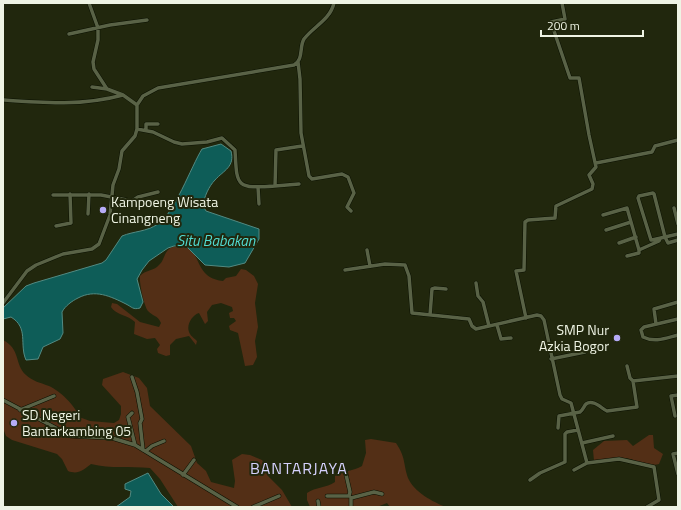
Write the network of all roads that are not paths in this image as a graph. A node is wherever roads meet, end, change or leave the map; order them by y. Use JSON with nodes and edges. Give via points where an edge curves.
{"nodes":[{"id":1,"x":89,"y":3,"type":"edge"},
{"id":2,"x":334,"y":3,"type":"edge"},
{"id":3,"x":562,"y":3,"type":"edge"},
{"id":4,"x":147,"y":20,"type":"dead end"},
{"id":5,"x":98,"y":28,"type":"junction"},
{"id":6,"x":69,"y":34,"type":"dead end"},
{"id":7,"x":298,"y":62,"type":"junction"},
{"id":8,"x":92,"y":87,"type":"dead end"},
{"id":9,"x":107,"y":89,"type":"junction"},
{"id":10,"x":123,"y":95,"type":"junction"},
{"id":11,"x":3,"y":100,"type":"edge"},
{"id":12,"x":137,"y":105,"type":"junction"},
{"id":13,"x":158,"y":124,"type":"dead end"},
{"id":14,"x":137,"y":129,"type":"junction"},
{"id":15,"x":146,"y":130,"type":"junction"},
{"id":16,"x":678,"y":140,"type":"edge"},
{"id":17,"x":302,"y":146,"type":"junction"},
{"id":18,"x":596,"y":163,"type":"junction"},
{"id":19,"x":299,"y":184,"type":"dead end"},
{"id":20,"x":275,"y":186,"type":"junction"},
{"id":21,"x":258,"y":187,"type":"junction"},
{"id":22,"x":158,"y":192,"type":"dead end"},
{"id":23,"x":70,"y":194,"type":"junction"},
{"id":24,"x":89,"y":194,"type":"junction"},
{"id":25,"x":53,"y":195,"type":"dead end"},
{"id":26,"x":112,"y":197,"type":"junction"},
{"id":27,"x":259,"y":204,"type":"dead end"},
{"id":28,"x":674,"y":208,"type":"dead end"},
{"id":29,"x":351,"y":211,"type":"dead end"},
{"id":30,"x":88,"y":214,"type":"dead end"},
{"id":31,"x":603,"y":215,"type":"dead end"},
{"id":32,"x":631,"y":222,"type":"junction"},
{"id":33,"x":678,"y":224,"type":"edge"},
{"id":34,"x":56,"y":226,"type":"dead end"},
{"id":35,"x":606,"y":230,"type":"dead end"},
{"id":36,"x":678,"y":234,"type":"edge"},
{"id":37,"x":636,"y":237,"type":"junction"},
{"id":38,"x":665,"y":237,"type":"junction"},
{"id":39,"x":660,"y":238,"type":"junction"},
{"id":40,"x":678,"y":240,"type":"edge"},
{"id":41,"x":619,"y":243,"type":"dead end"},
{"id":42,"x":367,"y":250,"type":"dead end"},
{"id":43,"x":639,"y":250,"type":"junction"},
{"id":44,"x":627,"y":256,"type":"dead end"},
{"id":45,"x":370,"y":266,"type":"junction"},
{"id":46,"x":345,"y":270,"type":"dead end"},
{"id":47,"x":476,"y":283,"type":"dead end"},
{"id":48,"x":446,"y":289,"type":"dead end"},
{"id":49,"x":677,"y":302,"type":"edge"},
{"id":50,"x":3,"y":303,"type":"edge"},
{"id":51,"x":430,"y":315,"type":"junction"},
{"id":52,"x":526,"y":318,"type":"junction"},
{"id":53,"x":678,"y":319,"type":"edge"},
{"id":54,"x":656,"y":324,"type":"junction"},
{"id":55,"x":497,"y":325,"type":"junction"},
{"id":56,"x":489,"y":326,"type":"junction"},
{"id":57,"x":678,"y":335,"type":"edge"},
{"id":58,"x":511,"y":338,"type":"dead end"},
{"id":59,"x":585,"y":352,"type":"dead end"},
{"id":60,"x":551,"y":359,"type":"junction"},
{"id":61,"x":628,"y":366,"type":"dead end"},
{"id":62,"x":678,"y":376,"type":"edge"},
{"id":63,"x":132,"y":377,"type":"dead end"},
{"id":64,"x":633,"y":381,"type":"junction"},
{"id":65,"x":678,"y":395,"type":"edge"},
{"id":66,"x":54,"y":396,"type":"dead end"},
{"id":67,"x":3,"y":400,"type":"edge"},
{"id":68,"x":20,"y":410,"type":"junction"},
{"id":69,"x":132,"y":413,"type":"dead end"},
{"id":70,"x":573,"y":414,"type":"junction"},
{"id":71,"x":675,"y":416,"type":"dead end"},
{"id":72,"x":558,"y":428,"type":"dead end"},
{"id":73,"x":578,"y":430,"type":"junction"},
{"id":74,"x":613,"y":436,"type":"dead end"},
{"id":75,"x":164,"y":441,"type":"dead end"},
{"id":76,"x":582,"y":443,"type":"junction"},
{"id":77,"x":135,"y":445,"type":"junction"},
{"id":78,"x":145,"y":450,"type":"junction"},
{"id":79,"x":678,"y":453,"type":"edge"},
{"id":80,"x":194,"y":460,"type":"dead end"},
{"id":81,"x":587,"y":463,"type":"junction"},
{"id":82,"x":345,"y":470,"type":"dead end"},
{"id":83,"x":574,"y":470,"type":"dead end"},
{"id":84,"x":678,"y":474,"type":"edge"},
{"id":85,"x":183,"y":475,"type":"junction"},
{"id":86,"x":530,"y":480,"type":"dead end"},
{"id":87,"x":382,"y":494,"type":"dead end"},
{"id":88,"x":279,"y":496,"type":"dead end"},
{"id":89,"x":327,"y":496,"type":"dead end"},
{"id":90,"x":350,"y":497,"type":"junction"},
{"id":91,"x":318,"y":500,"type":"dead end"},
{"id":92,"x":236,"y":507,"type":"edge"},
{"id":93,"x":253,"y":507,"type":"edge"},
{"id":94,"x":319,"y":507,"type":"edge"},
{"id":95,"x":351,"y":507,"type":"edge"},
{"id":96,"x":647,"y":507,"type":"edge"}],
"edges":[{"from":1,"to":5,"type":"street"},
{"from":2,"to":7,"type":"street","via":[[331,13],[304,40]]},
{"from":3,"to":18,"type":"street","via":[[565,19],[551,22],[570,78],[579,78],[593,160]]},
{"from":4,"to":5,"type":"street"},
{"from":5,"to":6,"type":"street"},
{"from":5,"to":9,"type":"street","via":[[93,66]]},
{"from":7,"to":12,"type":"street","via":[[282,68],[158,88],[143,96]]},
{"from":7,"to":17,"type":"street"},
{"from":8,"to":9,"type":"street"},
{"from":9,"to":10,"type":"street"},
{"from":10,"to":11,"type":"street","via":[[72,103]]},
{"from":10,"to":12,"type":"street"},
{"from":12,"to":14,"type":"street"},
{"from":13,"to":15,"type":"street","via":[[146,124]]},
{"from":14,"to":15,"type":"street"},
{"from":14,"to":26,"type":"street","via":[[135,136],[122,151]]},
{"from":15,"to":21,"type":"street","via":[[182,144],[224,138],[235,150],[235,170],[239,181],[247,186]]},
{"from":16,"to":18,"type":"street","via":[[656,145],[652,152]]},
{"from":17,"to":20,"type":"street","via":[[276,150]]},
{"from":17,"to":29,"type":"street","via":[[311,178],[342,174],[348,177],[354,193],[347,206]]},
{"from":18,"to":52,"type":"street","via":[[596,167],[589,175],[593,184],[592,189],[556,206],[555,218],[525,222],[524,270],[516,271]]},
{"from":19,"to":20,"type":"street"},
{"from":20,"to":21,"type":"street"},
{"from":21,"to":27,"type":"street"},
{"from":22,"to":26,"type":"street","via":[[132,201]]},
{"from":23,"to":24,"type":"street"},
{"from":23,"to":25,"type":"street"},
{"from":23,"to":34,"type":"street","via":[[71,223]]},
{"from":24,"to":26,"type":"street"},
{"from":24,"to":30,"type":"street"},
{"from":26,"to":50,"type":"street","via":[[108,221],[96,247],[64,254],[36,265],[27,272]]},
{"from":28,"to":33,"type":"street"},
{"from":31,"to":32,"type":"street","via":[[627,208]]},
{"from":32,"to":35,"type":"street"},
{"from":32,"to":37,"type":"street"},
{"from":36,"to":38,"type":"street"},
{"from":37,"to":41,"type":"street"},
{"from":37,"to":43,"type":"street"},
{"from":38,"to":39,"type":"street"},
{"from":38,"to":39,"type":"street","via":[[654,194],[639,196],[650,239]]},
{"from":38,"to":40,"type":"street","via":[[668,243]]},
{"from":39,"to":43,"type":"street","via":[[659,241]]},
{"from":42,"to":45,"type":"street"},
{"from":43,"to":44,"type":"street","via":[[639,253]]},
{"from":45,"to":46,"type":"street"},
{"from":45,"to":51,"type":"street","via":[[405,265],[409,276],[412,313]]},
{"from":47,"to":56,"type":"street"},
{"from":48,"to":51,"type":"street","via":[[432,289]]},
{"from":49,"to":54,"type":"street","via":[[654,309]]},
{"from":51,"to":56,"type":"street","via":[[469,319],[476,329]]},
{"from":52,"to":55,"type":"street"},
{"from":52,"to":60,"type":"street","via":[[538,315],[543,318]]},
{"from":53,"to":54,"type":"street"},
{"from":54,"to":57,"type":"street","via":[[642,328],[643,338],[657,340]]},
{"from":55,"to":56,"type":"street"},
{"from":55,"to":58,"type":"street","via":[[501,339]]},
{"from":59,"to":60,"type":"street"},
{"from":60,"to":70,"type":"street","via":[[561,398],[571,402]]},
{"from":61,"to":64,"type":"street"},
{"from":62,"to":64,"type":"street"},
{"from":63,"to":78,"type":"street","via":[[142,419],[140,423]]},
{"from":64,"to":70,"type":"street","via":[[637,407],[607,411],[593,402]]},
{"from":65,"to":71,"type":"street","via":[[671,396]]},
{"from":66,"to":68,"type":"street"},
{"from":67,"to":68,"type":"street"},
{"from":68,"to":77,"type":"street","via":[[71,436],[112,438]]},
{"from":69,"to":77,"type":"street","via":[[128,417]]},
{"from":70,"to":72,"type":"street","via":[[559,416]]},
{"from":70,"to":73,"type":"street"},
{"from":73,"to":76,"type":"street"},
{"from":73,"to":86,"type":"street","via":[[565,434],[565,462]]},
{"from":74,"to":76,"type":"street"},
{"from":75,"to":78,"type":"street"},
{"from":76,"to":81,"type":"street"},
{"from":77,"to":78,"type":"street"},
{"from":78,"to":85,"type":"street"},
{"from":79,"to":84,"type":"street","via":[[673,454]]},
{"from":80,"to":85,"type":"street"},
{"from":81,"to":83,"type":"street"},
{"from":81,"to":96,"type":"street","via":[[619,459],[654,468],[659,500]]},
{"from":82,"to":90,"type":"street"},
{"from":85,"to":92,"type":"street"},
{"from":87,"to":90,"type":"street"},
{"from":88,"to":93,"type":"street"},
{"from":89,"to":90,"type":"street"},
{"from":90,"to":95,"type":"street"},
{"from":91,"to":94,"type":"street"}]}
